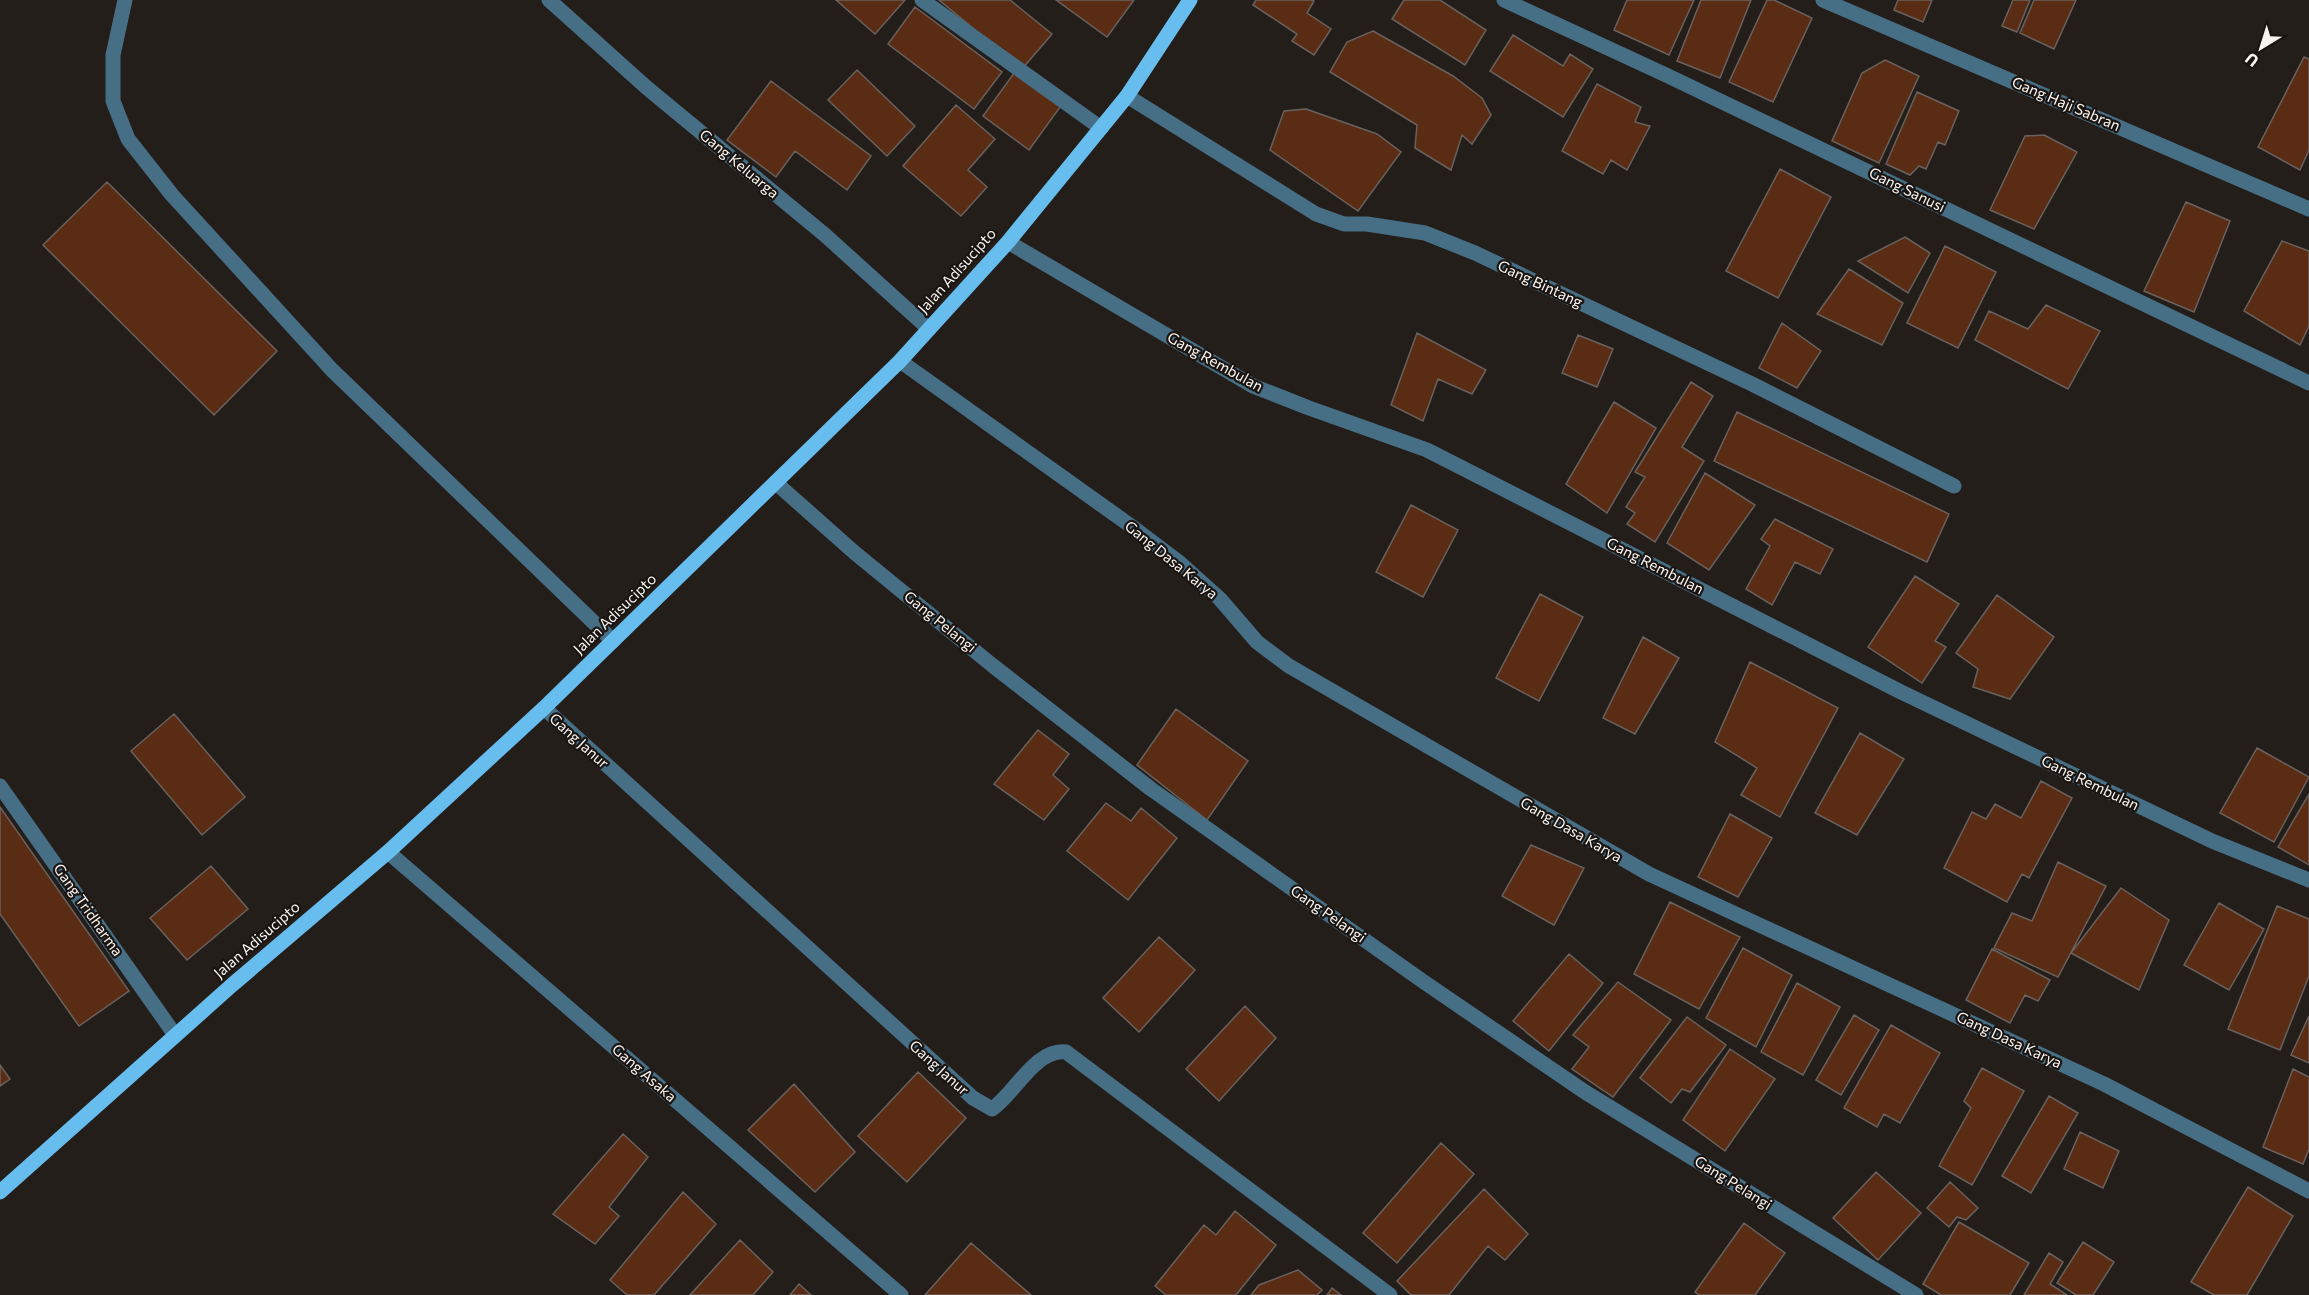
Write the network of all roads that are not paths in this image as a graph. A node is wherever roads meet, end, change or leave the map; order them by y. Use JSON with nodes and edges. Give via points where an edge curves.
{"nodes":[{"id":1,"x":125,"y":0,"type":"edge"},
{"id":2,"x":549,"y":0,"type":"edge"},
{"id":3,"x":922,"y":0,"type":"edge"},
{"id":4,"x":1190,"y":0,"type":"edge"},
{"id":5,"x":1504,"y":0,"type":"edge"},
{"id":6,"x":1823,"y":0,"type":"edge"},
{"id":7,"x":1127,"y":96,"type":"junction"},
{"id":8,"x":1101,"y":128,"type":"junction"},
{"id":9,"x":2309,"y":209,"type":"edge"},
{"id":10,"x":1008,"y":242,"type":"junction"},
{"id":11,"x":929,"y":329,"type":"junction"},
{"id":12,"x":900,"y":361,"type":"junction"},
{"id":13,"x":2309,"y":383,"type":"edge"},
{"id":14,"x":776,"y":483,"type":"junction"},
{"id":15,"x":1954,"y":486,"type":"dead end"},
{"id":16,"x":613,"y":641,"type":"junction"},
{"id":17,"x":544,"y":708,"type":"junction"},
{"id":18,"x":0,"y":786,"type":"edge"},
{"id":19,"x":388,"y":852,"type":"junction"},
{"id":20,"x":2309,"y":879,"type":"edge"},
{"id":21,"x":175,"y":1035,"type":"junction"},
{"id":22,"x":2309,"y":1191,"type":"edge"},
{"id":23,"x":0,"y":1192,"type":"edge"},
{"id":24,"x":901,"y":1295,"type":"edge"},
{"id":25,"x":1389,"y":1295,"type":"edge"},
{"id":26,"x":1916,"y":1295,"type":"edge"}],
"edges":[{"from":1,"to":16,"type":"street","via":[[113,55],[113,100],[128,140],[172,195],[332,370]]},
{"from":2,"to":11,"type":"street","name":"Gang Keluarga"},
{"from":3,"to":8,"type":"street"},
{"from":4,"to":7,"type":"main road","name":"Jalan Adisucipto"},
{"from":5,"to":13,"type":"street","name":"Gang Sanusi"},
{"from":6,"to":9,"type":"street","name":"Gang Haji Sabran"},
{"from":7,"to":8,"type":"main road","name":"Jalan Adisucipto"},
{"from":7,"to":15,"type":"street","name":"Gang Bintang","via":[[1316,214],[1356,226],[1425,232],[1752,384]]},
{"from":8,"to":10,"type":"main road","name":"Jalan Adisucipto"},
{"from":10,"to":11,"type":"main road","name":"Jalan Adisucipto"},
{"from":10,"to":20,"type":"street","name":"Gang Rembulan","via":[[1253,386],[1427,450],[1901,693],[2212,841]]},
{"from":11,"to":12,"type":"main road","name":"Jalan Adisucipto"},
{"from":12,"to":14,"type":"main road","name":"Jalan Adisucipto"},
{"from":12,"to":22,"type":"street","name":"Gang Dasa Karya","via":[[1180,564],[1220,598],[1257,642],[1289,666],[1649,874],[2104,1084]]},
{"from":14,"to":16,"type":"main road","name":"Jalan Adisucipto"},
{"from":14,"to":26,"type":"street","name":"Gang Pelangi","via":[[855,553],[1151,789],[1585,1092]]},
{"from":16,"to":17,"type":"main road","name":"Jalan Adisucipto"},
{"from":17,"to":19,"type":"main road","name":"Jalan Adisucipto"},
{"from":17,"to":25,"type":"street","name":"Gang Janur","via":[[973,1098],[992,1109],[1044,1055],[1066,1052]]},
{"from":18,"to":21,"type":"street","name":"Gang Tridharma"},
{"from":19,"to":21,"type":"main road","name":"Jalan Adisucipto"},
{"from":19,"to":24,"type":"street","name":"Gang Asaka"},
{"from":21,"to":23,"type":"main road","name":"Jalan Adisucipto"}]}
